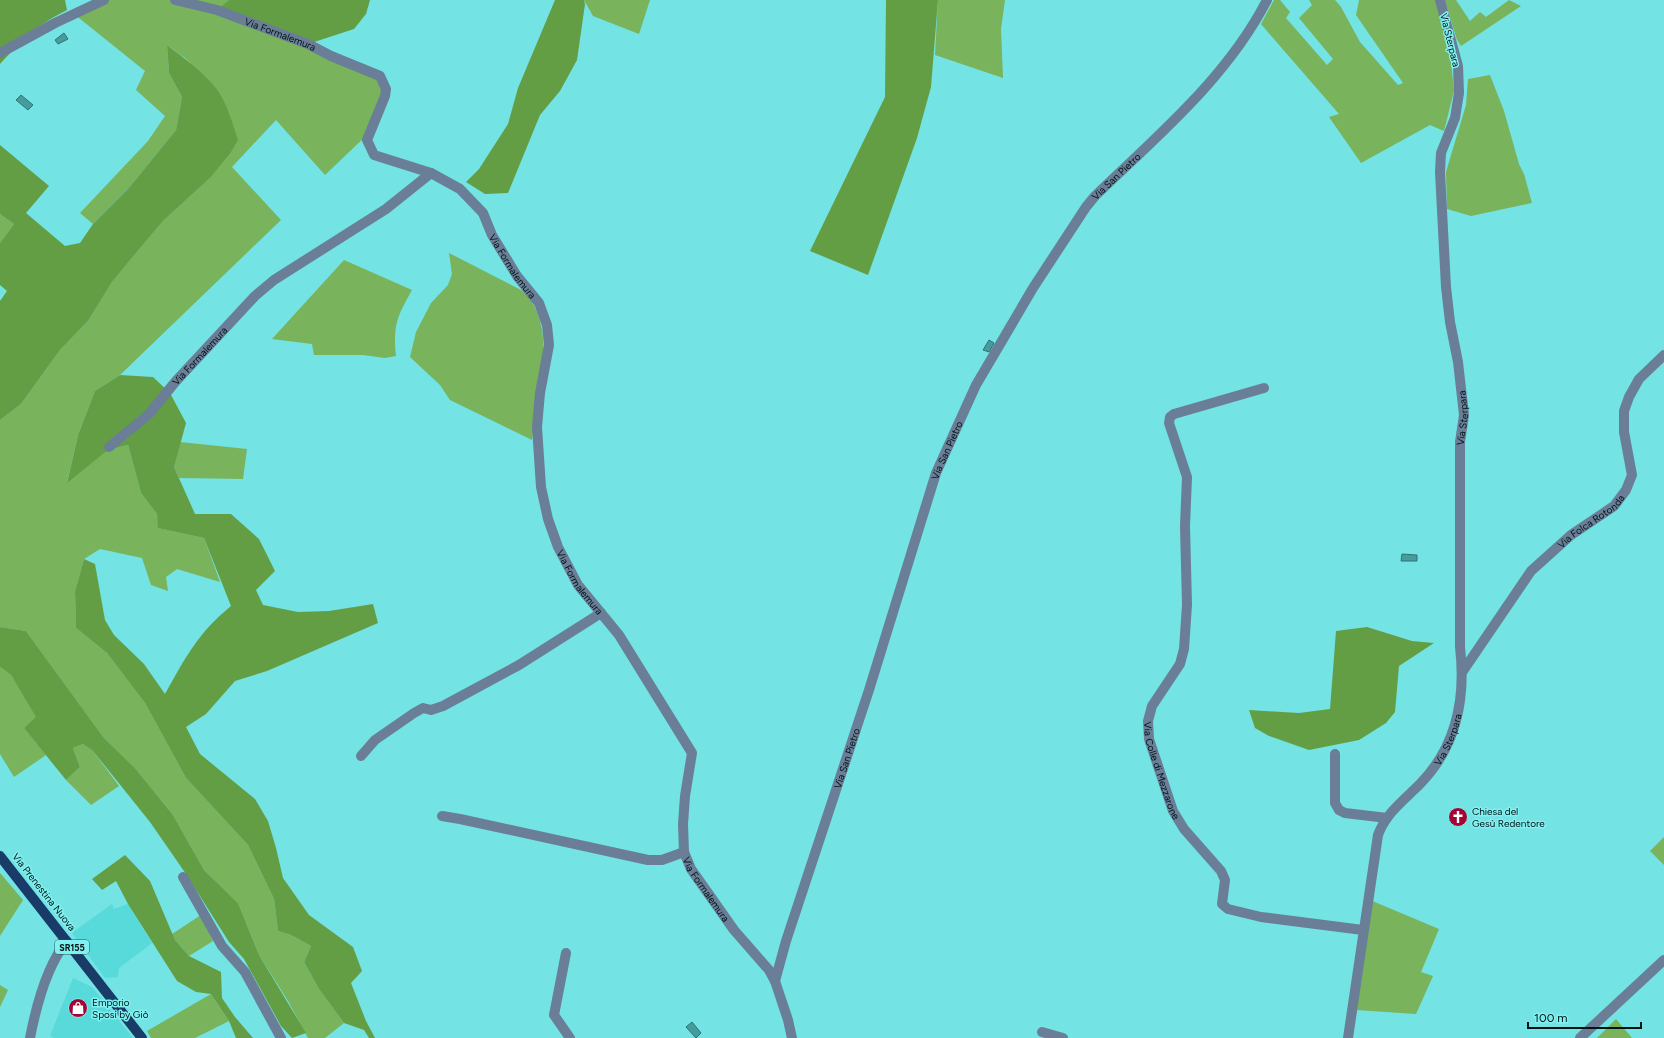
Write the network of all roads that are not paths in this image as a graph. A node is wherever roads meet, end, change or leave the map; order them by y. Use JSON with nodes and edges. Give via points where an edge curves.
{"nodes":[{"id":1,"x":104,"y":0,"type":"edge"},
{"id":2,"x":175,"y":0,"type":"edge"},
{"id":3,"x":1267,"y":0,"type":"edge"},
{"id":4,"x":1440,"y":0,"type":"edge"},
{"id":5,"x":0,"y":53,"type":"edge"},
{"id":6,"x":431,"y":173,"type":"junction"},
{"id":7,"x":1664,"y":355,"type":"edge"},
{"id":8,"x":1264,"y":388,"type":"dead end"},
{"id":9,"x":109,"y":447,"type":"dead end"},
{"id":10,"x":601,"y":613,"type":"junction"},
{"id":11,"x":1463,"y":671,"type":"junction"},
{"id":12,"x":1335,"y":754,"type":"dead end"},
{"id":13,"x":361,"y":756,"type":"dead end"},
{"id":14,"x":442,"y":816,"type":"dead end"},
{"id":15,"x":1386,"y":818,"type":"junction"},
{"id":16,"x":684,"y":852,"type":"junction"},
{"id":17,"x":0,"y":856,"type":"edge"},
{"id":18,"x":183,"y":877,"type":"dead end"},
{"id":19,"x":1363,"y":930,"type":"junction"},
{"id":20,"x":68,"y":941,"type":"junction"},
{"id":21,"x":566,"y":953,"type":"dead end"},
{"id":22,"x":1664,"y":960,"type":"edge"},
{"id":23,"x":775,"y":981,"type":"junction"},
{"id":24,"x":1042,"y":1032,"type":"dead end"},
{"id":25,"x":30,"y":1038,"type":"edge"},
{"id":26,"x":142,"y":1038,"type":"edge"},
{"id":27,"x":281,"y":1038,"type":"edge"},
{"id":28,"x":570,"y":1038,"type":"edge"},
{"id":29,"x":792,"y":1038,"type":"edge"},
{"id":30,"x":1063,"y":1038,"type":"edge"},
{"id":31,"x":1348,"y":1038,"type":"edge"},
{"id":32,"x":1580,"y":1038,"type":"edge"}],
"edges":[{"from":1,"to":5,"type":"street"},
{"from":2,"to":6,"type":"street","name":"Via Formalemura","via":[[217,10],[308,44],[377,74],[383,81],[385,96],[369,133],[368,145],[374,155]]},
{"from":3,"to":23,"type":"street","name":"Via San Pietro","via":[[1256,22],[1227,62],[1086,207],[1033,288],[976,385],[936,473]]},
{"from":4,"to":11,"type":"street","name":"Via Sterpara","via":[[1458,66],[1459,93],[1455,118],[1442,153],[1440,172],[1446,287],[1464,415],[1460,442],[1460,647]]},
{"from":6,"to":9,"type":"street","name":"Via Formalemura","via":[[386,209],[274,280],[255,296],[149,414]]},
{"from":6,"to":10,"type":"street","name":"Via Formalemura","via":[[460,189],[484,213],[492,235],[517,276],[544,312],[548,345],[536,426],[541,487],[558,547],[578,585]]},
{"from":7,"to":11,"type":"street","name":"Via Folca Rotonda","via":[[1639,380],[1624,411],[1624,432],[1632,475],[1626,490],[1614,506],[1571,535],[1531,571]]},
{"from":8,"to":19,"type":"street","name":"Via Colle di Mezzarone","via":[[1170,417],[1169,423],[1187,477],[1187,605],[1184,649],[1180,664],[1152,706],[1148,721],[1149,739],[1173,811],[1184,829],[1225,880],[1222,904],[1228,910],[1261,917]]},
{"from":10,"to":13,"type":"street","via":[[519,665],[443,706],[431,710],[423,708],[414,713],[375,740]]},
{"from":10,"to":16,"type":"street","name":"Via Formalemura","via":[[619,635],[692,753],[682,824]]},
{"from":11,"to":15,"type":"street","name":"Via Sterpara","via":[[1459,712],[1446,750],[1428,776]]},
{"from":12,"to":15,"type":"street","via":[[1335,801],[1339,810]]},
{"from":14,"to":16,"type":"street","via":[[648,860],[662,860]]},
{"from":15,"to":19,"type":"street","name":"Via Sterpara","via":[[1376,845]]},
{"from":16,"to":23,"type":"street","name":"Via Formalemura","via":[[692,869],[734,930],[769,970]]},
{"from":17,"to":20,"type":"main road","name":"Via Prenestina Nuova","number":"SR155"},
{"from":18,"to":27,"type":"street","via":[[222,946],[245,972]]},
{"from":19,"to":31,"type":"street","name":"Via Sterpara"},
{"from":20,"to":25,"type":"street","via":[[53,962]]},
{"from":20,"to":26,"type":"main road","name":"Via Prenestina Nuova","number":"SR155"},
{"from":21,"to":28,"type":"street","via":[[554,1015]]},
{"from":22,"to":32,"type":"street"},
{"from":23,"to":29,"type":"street","name":"Via Formalemura"},
{"from":24,"to":30,"type":"street"}]}
